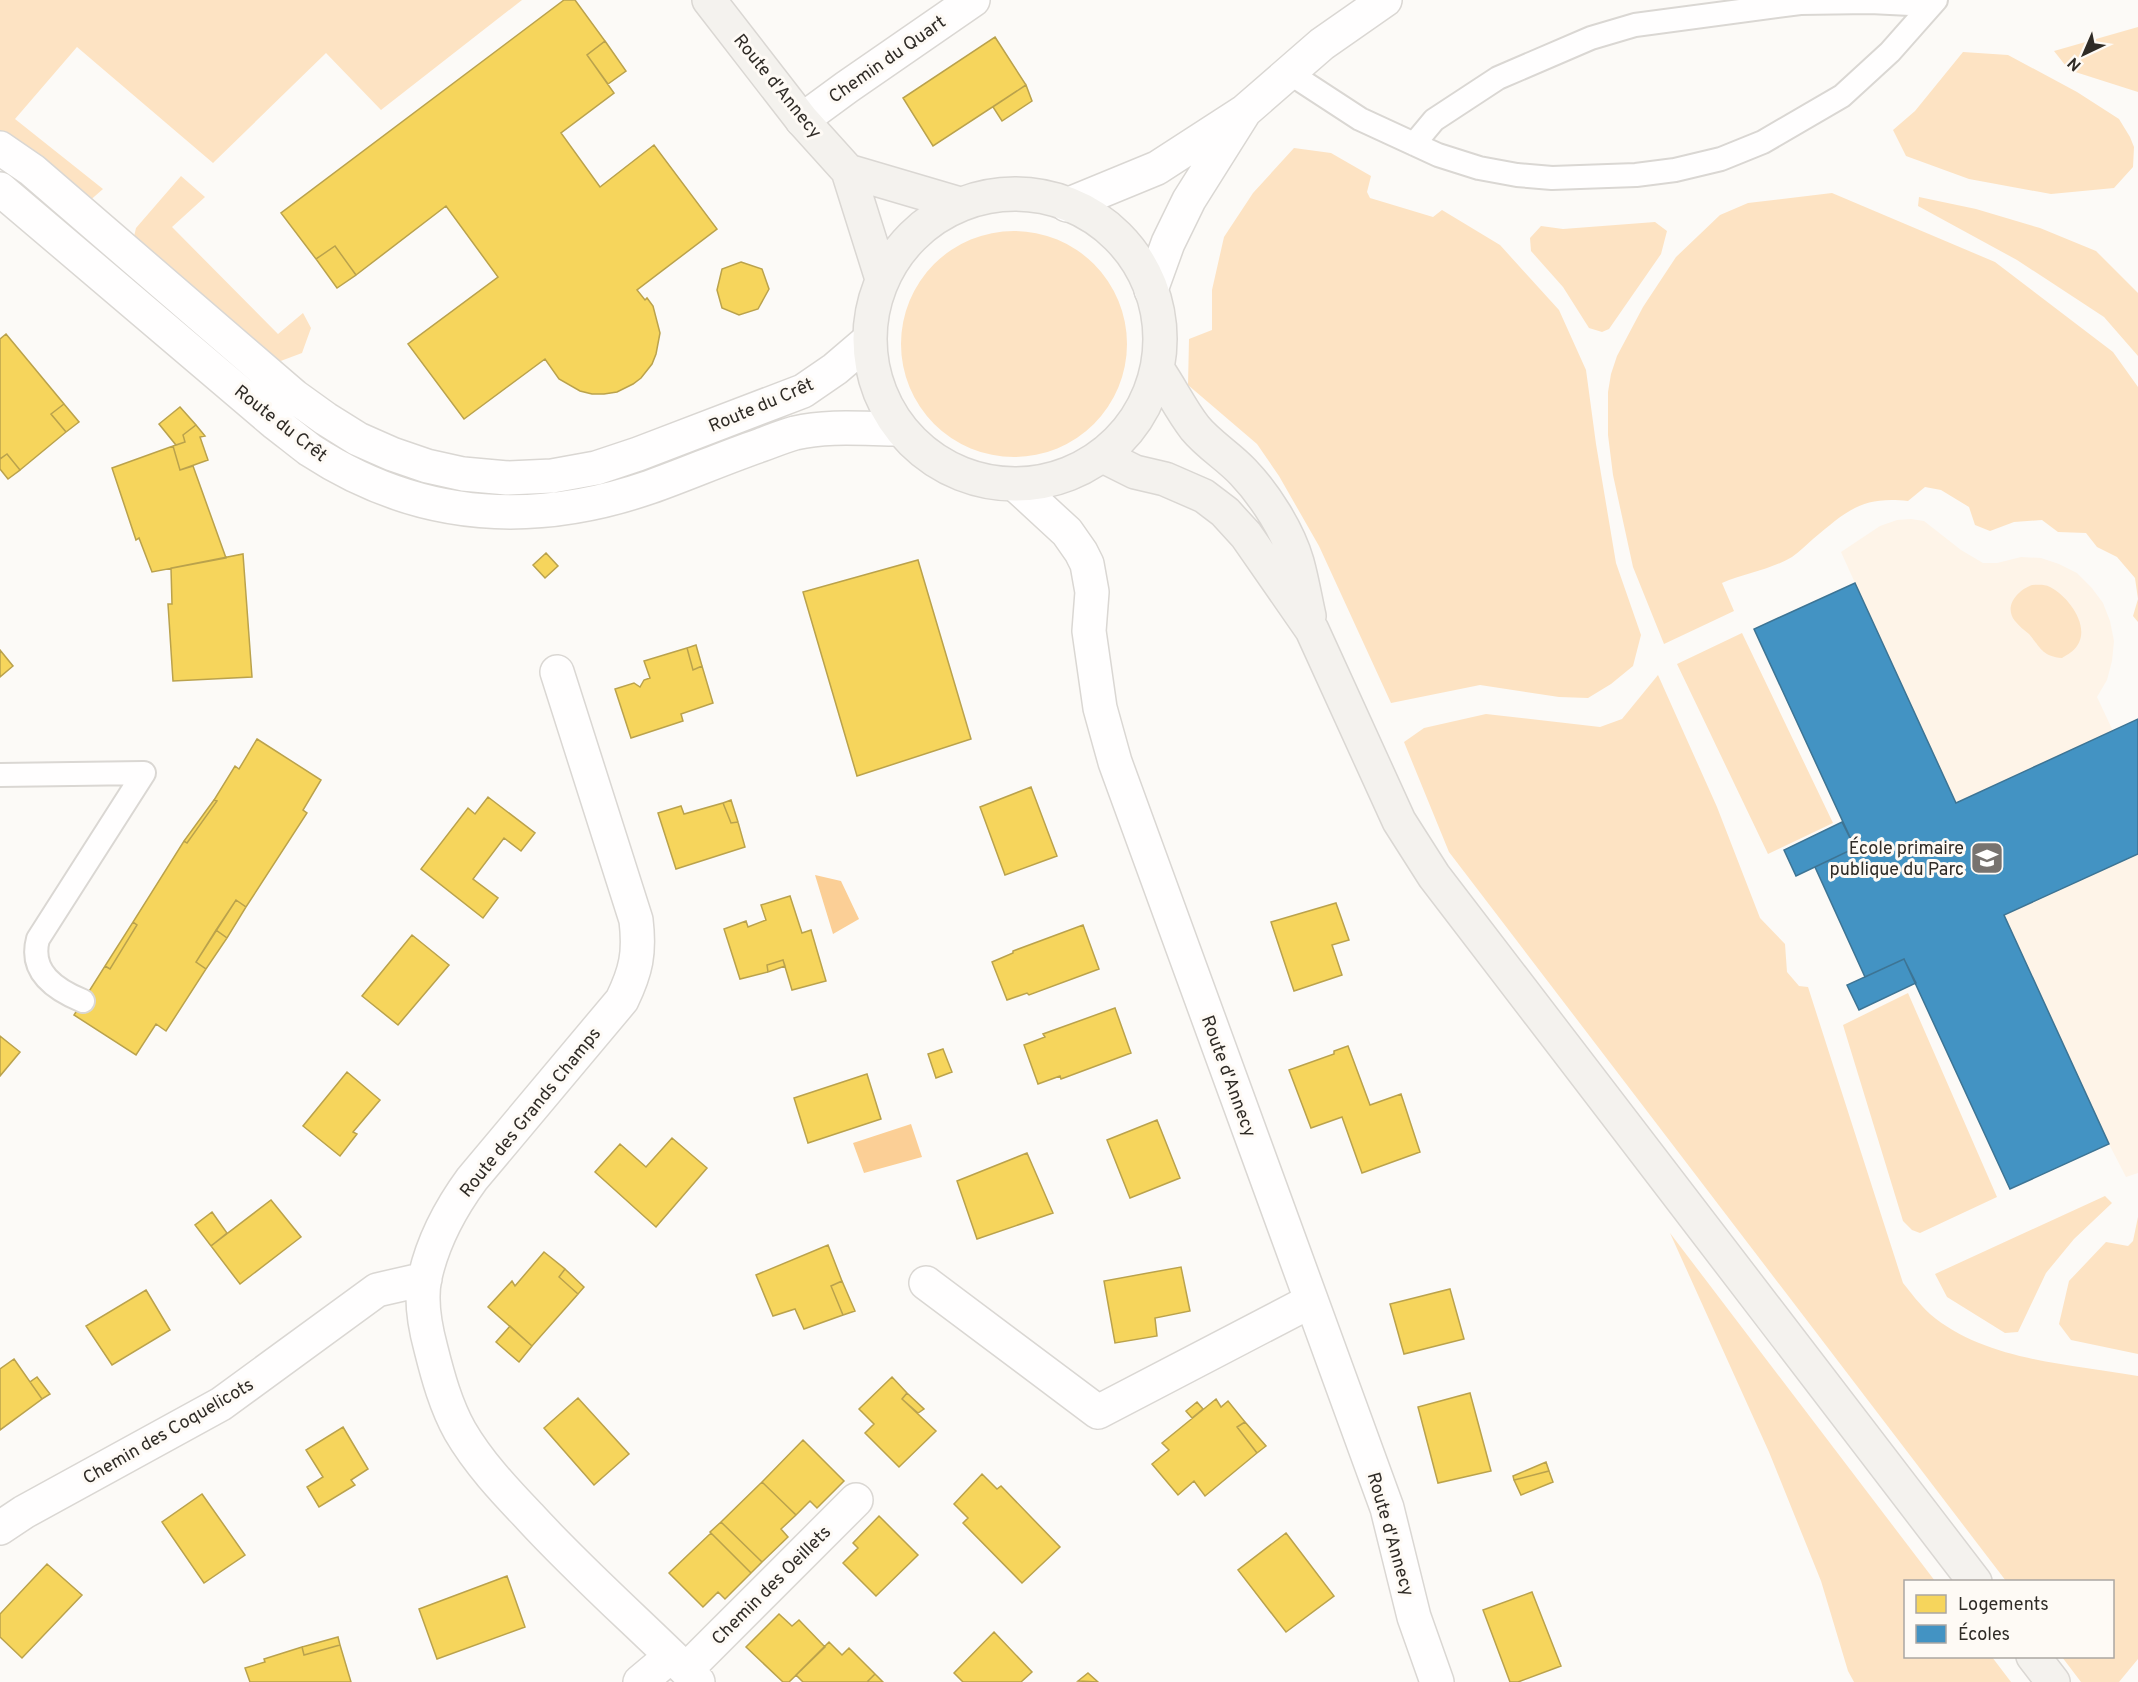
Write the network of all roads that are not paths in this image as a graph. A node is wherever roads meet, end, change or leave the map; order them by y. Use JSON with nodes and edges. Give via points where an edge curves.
{"nodes":[{"id":1,"x":709,"y":0,"type":"edge"},
{"id":2,"x":973,"y":0,"type":"edge"},
{"id":3,"x":1385,"y":0,"type":"edge"},
{"id":4,"x":1934,"y":3,"type":"edge"},
{"id":5,"x":1288,"y":72,"type":"junction"},
{"id":6,"x":1245,"y":111,"type":"junction"},
{"id":7,"x":802,"y":120,"type":"junction"},
{"id":8,"x":1414,"y":144,"type":"junction"},
{"id":9,"x":0,"y":148,"type":"edge"},
{"id":10,"x":848,"y":171,"type":"junction"},
{"id":11,"x":0,"y":189,"type":"edge"},
{"id":12,"x":960,"y":204,"type":"junction"},
{"id":13,"x":1067,"y":205,"type":"junction"},
{"id":14,"x":882,"y":279,"type":"junction"},
{"id":15,"x":1151,"y":290,"type":"junction"},
{"id":16,"x":869,"y":340,"type":"junction"},
{"id":17,"x":1158,"y":370,"type":"junction"},
{"id":18,"x":900,"y":429,"type":"junction"},
{"id":19,"x":1103,"y":456,"type":"junction"},
{"id":20,"x":1016,"y":485,"type":"junction"},
{"id":21,"x":1312,"y":630,"type":"junction"},
{"id":22,"x":557,"y":672,"type":"dead end"},
{"id":23,"x":0,"y":775,"type":"edge"},
{"id":24,"x":83,"y":1001,"type":"dead end"},
{"id":25,"x":425,"y":1279,"type":"junction"},
{"id":26,"x":926,"y":1283,"type":"dead end"},
{"id":27,"x":1311,"y":1301,"type":"junction"},
{"id":28,"x":856,"y":1500,"type":"dead end"},
{"id":29,"x":0,"y":1528,"type":"edge"},
{"id":30,"x":1974,"y":1580,"type":"edge"},
{"id":31,"x":2035,"y":1658,"type":"edge"},
{"id":32,"x":685,"y":1669,"type":"edge"},
{"id":33,"x":640,"y":1682,"type":"edge"},
{"id":34,"x":1437,"y":1682,"type":"edge"},
{"id":35,"x":2053,"y":1682,"type":"edge"}],
"edges":[{"from":1,"to":7,"type":"main road","name":"Route d'Annecy"},
{"from":2,"to":7,"type":"street","name":"Chemin du Quart"},
{"from":3,"to":5,"type":"street"},
{"from":4,"to":8,"type":"lane","via":[[1800,3],[1635,26],[1590,38],[1498,78],[1434,120]]},
{"from":4,"to":8,"type":"lane","via":[[1890,52],[1842,96],[1763,142],[1721,159],[1636,175],[1552,178],[1479,168],[1437,156]]},
{"from":5,"to":6,"type":"street"},
{"from":5,"to":8,"type":"lane","via":[[1360,119]]},
{"from":6,"to":13,"type":"street","via":[[1157,168]]},
{"from":6,"to":15,"type":"street","via":[[1189,200]]},
{"from":7,"to":10,"type":"main road","name":"Route d'Annecy"},
{"from":9,"to":16,"type":"street","name":"Route du Crêt","via":[[32,170],[301,401],[358,439],[427,466],[463,474],[507,478],[552,476],[596,468],[803,391]]},
{"from":10,"to":12,"type":"main road"},
{"from":10,"to":14,"type":"main road"},
{"from":11,"to":18,"type":"street","name":"Route du Crêt","via":[[309,449],[388,490],[431,503],[474,511],[565,510],[630,494],[795,433],[840,428]]},
{"from":12,"to":13,"type":"main road","via":[[1003,194],[1048,197]]},
{"from":12,"to":14,"type":"main road","via":[[927,222],[901,248]]},
{"from":13,"to":15,"type":"main road","via":[[1090,215],[1125,244]]},
{"from":14,"to":16,"type":"main road","via":[[872,308]]},
{"from":15,"to":17,"type":"main road","via":[[1160,326]]},
{"from":16,"to":18,"type":"main road","via":[[877,387]]},
{"from":17,"to":19,"type":"main road","via":[[1146,403],[1128,432]]},
{"from":17,"to":21,"type":"main road","via":[[1196,429],[1254,484],[1276,517],[1297,560]]},
{"from":18,"to":20,"type":"main road","via":[[932,459],[952,469],[972,478]]},
{"from":19,"to":20,"type":"main road","via":[[1057,479]]},
{"from":19,"to":21,"type":"main road","via":[[1135,472],[1165,479],[1204,496],[1225,512],[1246,535]]},
{"from":20,"to":27,"type":"street","name":"Route d'Annecy","via":[[1067,532],[1087,564],[1092,592],[1090,642],[1100,708],[1115,762]]},
{"from":21,"to":30,"type":"main road","via":[[1399,821],[1434,876]]},
{"from":22,"to":25,"type":"street","name":"Route des Grands Champs","via":[[636,920],[638,958],[622,1000],[451,1208]]},
{"from":23,"to":24,"type":"lane","via":[[144,773],[38,939],[37,955],[45,976],[61,992]]},
{"from":25,"to":29,"type":"street","name":"Chemin des Coquelicots","via":[[377,1290],[221,1404]]},
{"from":25,"to":32,"type":"street","name":"Route des Grands Champs","via":[[428,1339],[438,1376],[461,1431],[502,1487],[556,1545]]},
{"from":26,"to":27,"type":"street","via":[[1098,1412]]},
{"from":27,"to":34,"type":"street","name":"Route d'Annecy","via":[[1388,1508],[1414,1617]]},
{"from":28,"to":32,"type":"street","name":"Chemin des Oeillets"},
{"from":31,"to":35,"type":"main road"},
{"from":32,"to":33,"type":"street","name":"Chemin des Oeillets"}]}
